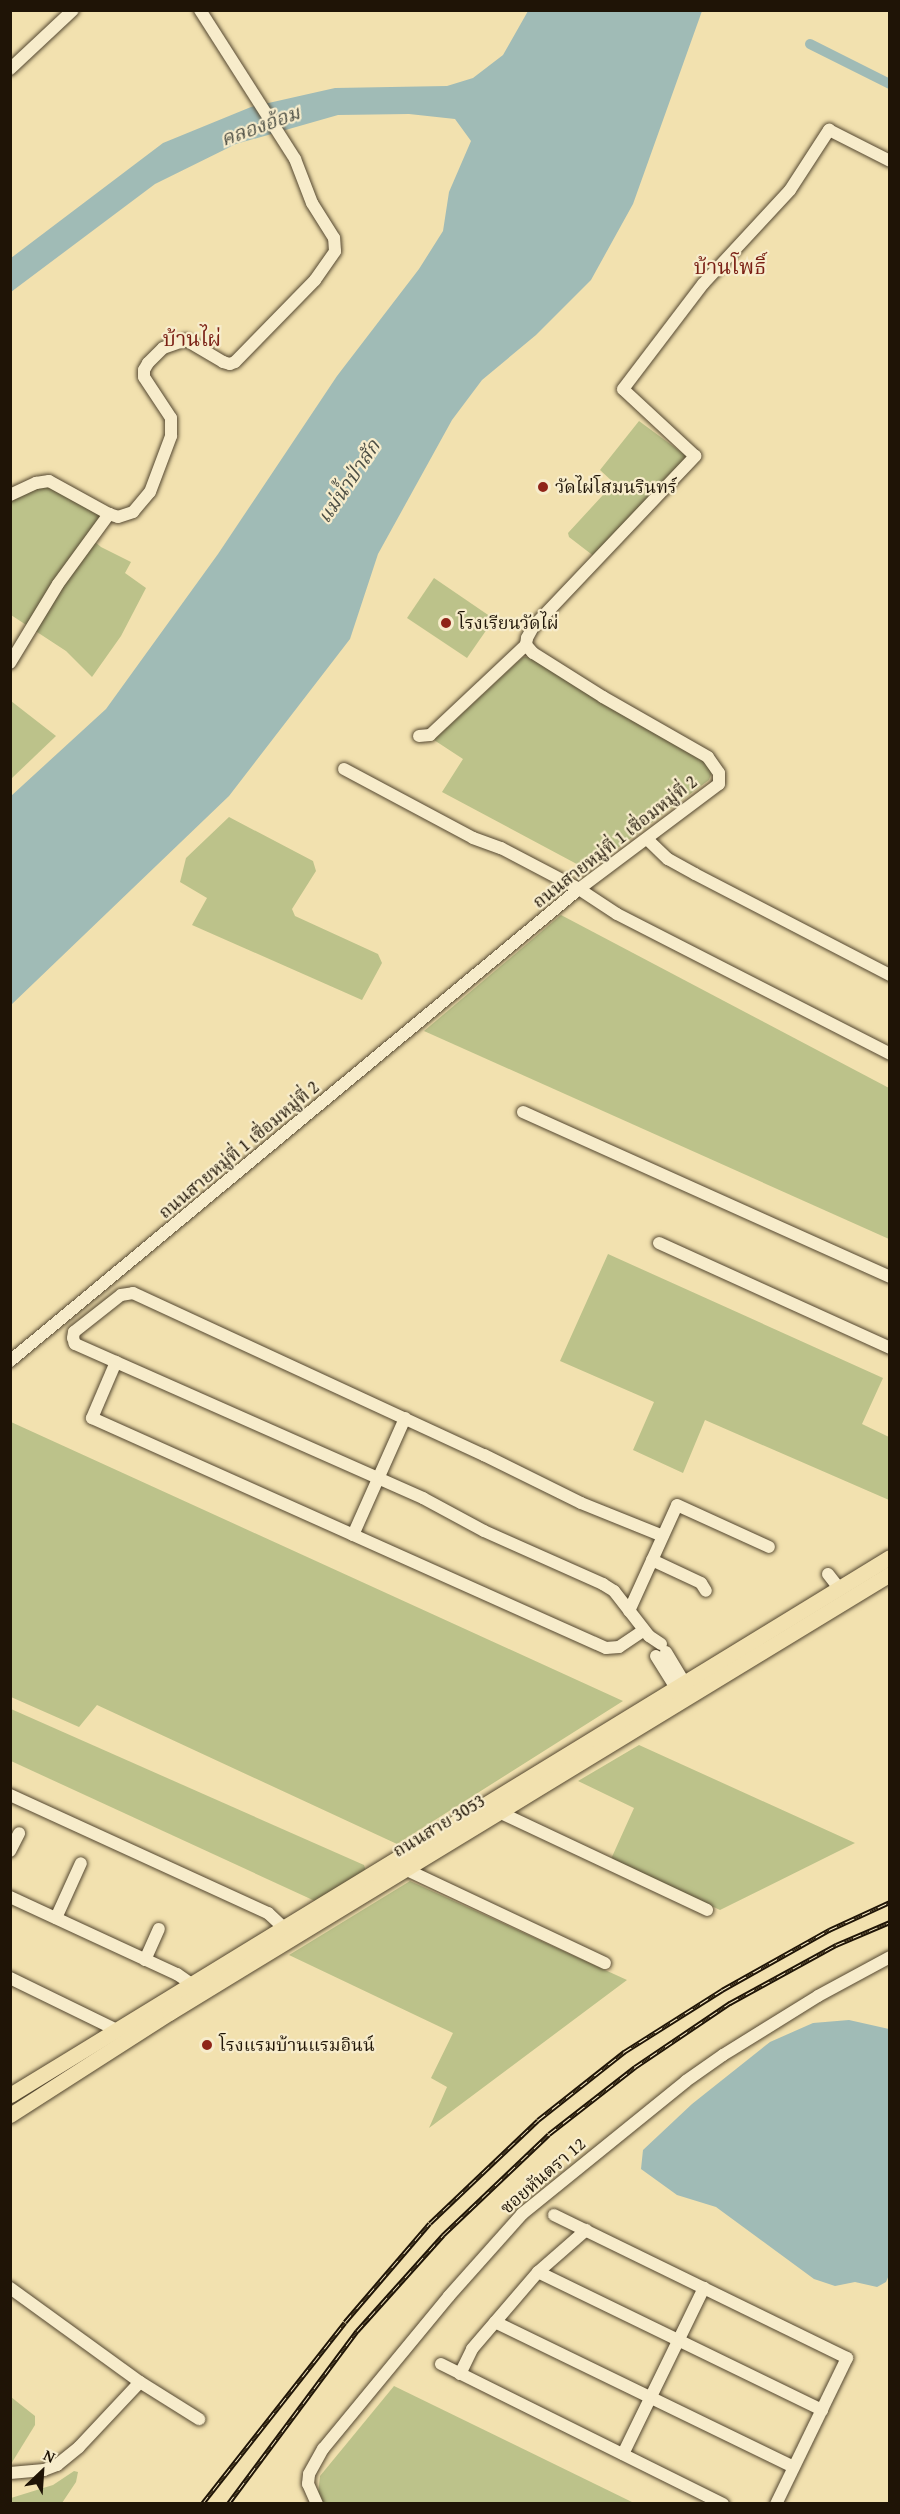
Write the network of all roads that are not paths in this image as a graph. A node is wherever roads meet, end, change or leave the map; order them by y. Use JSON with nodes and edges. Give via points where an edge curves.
{"nodes":[{"id":1,"x":73,"y":10,"type":"edge"},
{"id":2,"x":200,"y":10,"type":"edge"},
{"id":3,"x":10,"y":69,"type":"edge"},
{"id":4,"x":890,"y":161,"type":"edge"},
{"id":5,"x":10,"y":495,"type":"edge"},
{"id":6,"x":109,"y":514,"type":"junction"},
{"id":7,"x":526,"y":645,"type":"junction"},
{"id":8,"x":10,"y":663,"type":"edge"},
{"id":9,"x":418,"y":736,"type":"dead end"},
{"id":10,"x":344,"y":769,"type":"dead end"},
{"id":11,"x":647,"y":839,"type":"junction"},
{"id":12,"x":579,"y":889,"type":"junction"},
{"id":13,"x":890,"y":975,"type":"edge"},
{"id":14,"x":890,"y":1054,"type":"edge"},
{"id":15,"x":523,"y":1112,"type":"dead end"},
{"id":16,"x":659,"y":1243,"type":"dead end"},
{"id":17,"x":890,"y":1277,"type":"edge"},
{"id":18,"x":890,"y":1348,"type":"edge"},
{"id":19,"x":10,"y":1361,"type":"edge"},
{"id":20,"x":116,"y":1362,"type":"junction"},
{"id":21,"x":405,"y":1418,"type":"junction"},
{"id":22,"x":378,"y":1478,"type":"junction"},
{"id":23,"x":353,"y":1535,"type":"junction"},
{"id":24,"x":663,"y":1536,"type":"junction"},
{"id":25,"x":770,"y":1547,"type":"dead end"},
{"id":26,"x":890,"y":1557,"type":"edge"},
{"id":27,"x":652,"y":1560,"type":"junction"},
{"id":28,"x":828,"y":1574,"type":"dead end"},
{"id":29,"x":890,"y":1574,"type":"edge"},
{"id":30,"x":839,"y":1588,"type":"junction"},
{"id":31,"x":706,"y":1591,"type":"dead end"},
{"id":32,"x":629,"y":1611,"type":"junction"},
{"id":33,"x":646,"y":1633,"type":"junction"},
{"id":34,"x":680,"y":1685,"type":"junction"},
{"id":35,"x":10,"y":1795,"type":"edge"},
{"id":36,"x":499,"y":1812,"type":"junction"},
{"id":37,"x":19,"y":1833,"type":"dead end"},
{"id":38,"x":10,"y":1851,"type":"edge"},
{"id":39,"x":81,"y":1863,"type":"dead end"},
{"id":40,"x":405,"y":1869,"type":"junction"},
{"id":41,"x":10,"y":1897,"type":"edge"},
{"id":42,"x":707,"y":1910,"type":"dead end"},
{"id":43,"x":56,"y":1918,"type":"junction"},
{"id":44,"x":283,"y":1927,"type":"junction"},
{"id":45,"x":159,"y":1929,"type":"dead end"},
{"id":46,"x":890,"y":1957,"type":"edge"},
{"id":47,"x":145,"y":1960,"type":"junction"},
{"id":48,"x":605,"y":1963,"type":"dead end"},
{"id":49,"x":10,"y":1978,"type":"edge"},
{"id":50,"x":190,"y":1983,"type":"junction"},
{"id":51,"x":116,"y":2029,"type":"junction"},
{"id":52,"x":131,"y":2039,"type":"junction"},
{"id":53,"x":10,"y":2095,"type":"edge"},
{"id":54,"x":10,"y":2115,"type":"edge"},
{"id":55,"x":554,"y":2215,"type":"dead end"},
{"id":56,"x":586,"y":2230,"type":"junction"},
{"id":57,"x":538,"y":2272,"type":"junction"},
{"id":58,"x":10,"y":2288,"type":"edge"},
{"id":59,"x":704,"y":2288,"type":"junction"},
{"id":60,"x":495,"y":2322,"type":"junction"},
{"id":61,"x":678,"y":2341,"type":"junction"},
{"id":62,"x":441,"y":2364,"type":"dead end"},
{"id":63,"x":460,"y":2374,"type":"junction"},
{"id":64,"x":140,"y":2382,"type":"junction"},
{"id":65,"x":650,"y":2397,"type":"junction"},
{"id":66,"x":822,"y":2410,"type":"junction"},
{"id":67,"x":199,"y":2419,"type":"dead end"},
{"id":68,"x":623,"y":2454,"type":"junction"},
{"id":69,"x":794,"y":2467,"type":"junction"},
{"id":70,"x":10,"y":2473,"type":"edge"},
{"id":71,"x":317,"y":2504,"type":"edge"},
{"id":72,"x":723,"y":2504,"type":"edge"},
{"id":73,"x":776,"y":2504,"type":"edge"}],
"edges":[{"from":1,"to":3,"type":"street"},
{"from":2,"to":6,"type":"street","via":[[295,159],[309,198],[334,238],[335,250],[315,280],[235,362],[223,362],[186,340],[163,348],[148,363],[144,377],[171,418],[171,436],[150,492],[140,506],[127,515]]},
{"from":4,"to":7,"type":"street","via":[[828,130],[790,190],[703,284],[623,389],[695,456],[533,627]]},
{"from":5,"to":6,"type":"street","via":[[49,481]]},
{"from":6,"to":8,"type":"street","via":[[58,584]]},
{"from":7,"to":9,"type":"street","via":[[430,735]]},
{"from":7,"to":11,"type":"street","name":"ถนนสายหมู่ที่ 1 เชื่อมหมู่ที่ 2","via":[[603,697],[708,757],[719,773],[719,784]]},
{"from":10,"to":12,"type":"street"},
{"from":11,"to":12,"type":"street","name":"ถนนสายหมู่ที่ 1 เชื่อมหมู่ที่ 2"},
{"from":11,"to":13,"type":"street","via":[[668,859]]},
{"from":12,"to":14,"type":"street","via":[[617,914]]},
{"from":12,"to":19,"type":"street","name":"ถนนสายหมู่ที่ 1 เชื่อมหมู่ที่ 2"},
{"from":15,"to":17,"type":"street"},
{"from":16,"to":18,"type":"street"},
{"from":20,"to":21,"type":"street","via":[[75,1344],[74,1332],[121,1295],[133,1293]]},
{"from":20,"to":22,"type":"street"},
{"from":20,"to":23,"type":"street","via":[[92,1418]]},
{"from":21,"to":22,"type":"street"},
{"from":21,"to":24,"type":"street","via":[[581,1503]]},
{"from":22,"to":23,"type":"street"},
{"from":22,"to":32,"type":"street","via":[[603,1584],[614,1591]]},
{"from":23,"to":33,"type":"street","via":[[606,1648],[620,1647]]},
{"from":24,"to":25,"type":"street","via":[[677,1505]]},
{"from":24,"to":27,"type":"street"},
{"from":26,"to":30,"type":"main road","name":"ถนนสาย 3053"},
{"from":27,"to":31,"type":"street","via":[[701,1583]]},
{"from":27,"to":32,"type":"street"},
{"from":28,"to":30,"type":"street"},
{"from":29,"to":36,"type":"main road","name":"ถนนสาย 3053"},
{"from":30,"to":34,"type":"main road","name":"ถนนสาย 3053"},
{"from":32,"to":33,"type":"street"},
{"from":33,"to":34,"type":"street"},
{"from":34,"to":44,"type":"main road","name":"ถนนสาย 3053"},
{"from":35,"to":44,"type":"street","via":[[268,1913]]},
{"from":36,"to":40,"type":"main road","name":"ถนนสาย 3053"},
{"from":36,"to":42,"type":"street"},
{"from":37,"to":38,"type":"street"},
{"from":39,"to":43,"type":"street"},
{"from":40,"to":48,"type":"street"},
{"from":40,"to":52,"type":"main road","name":"ถนนสาย 3053"},
{"from":41,"to":43,"type":"street"},
{"from":43,"to":47,"type":"street"},
{"from":44,"to":50,"type":"main road","name":"ถนนสาย 3053"},
{"from":45,"to":47,"type":"street"},
{"from":46,"to":71,"type":"street","name":"ซอยหันตรา 12","via":[[723,2055],[522,2214],[323,2449],[309,2474],[308,2484]]},
{"from":47,"to":50,"type":"street"},
{"from":49,"to":51,"type":"street"},
{"from":50,"to":51,"type":"main road","name":"ถนนสาย 3053"},
{"from":51,"to":52,"type":"street"},
{"from":51,"to":53,"type":"main road","name":"ถนนสาย 3053"},
{"from":52,"to":54,"type":"main road","name":"ถนนสาย 3053"},
{"from":55,"to":56,"type":"street"},
{"from":56,"to":57,"type":"street"},
{"from":56,"to":59,"type":"street"},
{"from":57,"to":60,"type":"street"},
{"from":57,"to":61,"type":"street"},
{"from":58,"to":64,"type":"street"},
{"from":59,"to":61,"type":"street"},
{"from":59,"to":66,"type":"street","via":[[847,2358]]},
{"from":60,"to":63,"type":"street","via":[[472,2349]]},
{"from":60,"to":65,"type":"street"},
{"from":61,"to":65,"type":"street"},
{"from":61,"to":66,"type":"street"},
{"from":62,"to":63,"type":"street"},
{"from":63,"to":68,"type":"street"},
{"from":64,"to":67,"type":"street"},
{"from":64,"to":70,"type":"street","via":[[63,2460],[44,2470]]},
{"from":65,"to":68,"type":"street"},
{"from":65,"to":69,"type":"street"},
{"from":66,"to":69,"type":"street"},
{"from":68,"to":72,"type":"street"},
{"from":69,"to":73,"type":"street"}]}
